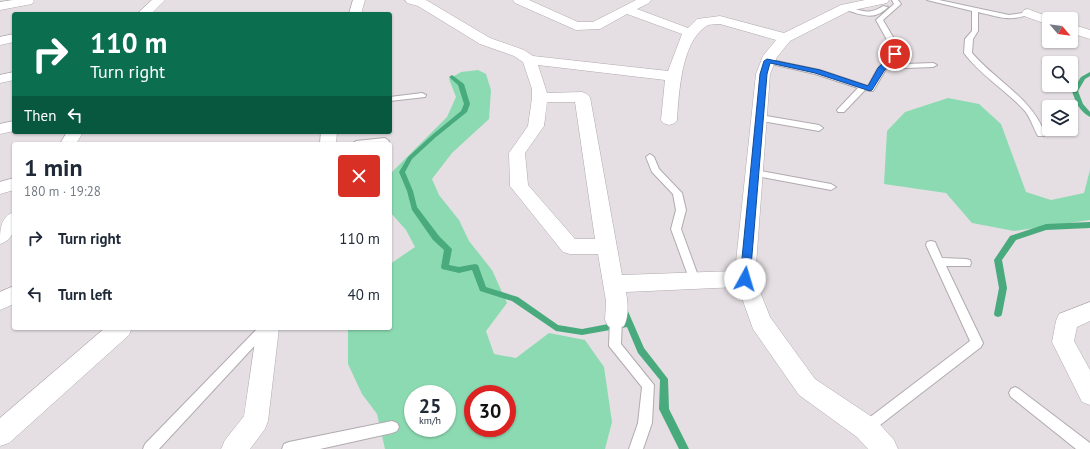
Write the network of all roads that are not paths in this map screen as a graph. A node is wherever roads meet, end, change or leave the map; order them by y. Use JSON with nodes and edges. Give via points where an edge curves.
{"nodes":[{"id":1,"x":159,"y":0,"type":"edge"},
{"id":2,"x":359,"y":0,"type":"edge"},
{"id":3,"x":411,"y":0,"type":"edge"},
{"id":4,"x":519,"y":0,"type":"edge"},
{"id":5,"x":645,"y":0,"type":"edge"},
{"id":6,"x":883,"y":0,"type":"edge"},
{"id":7,"x":895,"y":0,"type":"edge"},
{"id":8,"x":930,"y":0,"type":"edge"},
{"id":9,"x":28,"y":1,"type":"edge"},
{"id":10,"x":0,"y":6,"type":"edge"},
{"id":11,"x":847,"y":7,"type":"edge"},
{"id":12,"x":627,"y":10,"type":"junction"},
{"id":13,"x":975,"y":11,"type":"junction"},
{"id":14,"x":1034,"y":11,"type":"joint"},
{"id":15,"x":145,"y":12,"type":"edge"},
{"id":16,"x":356,"y":12,"type":"edge"},
{"id":17,"x":1042,"y":16,"type":"edge"},
{"id":18,"x":879,"y":20,"type":"junction"},
{"id":19,"x":1078,"y":31,"type":"edge"},
{"id":20,"x":690,"y":33,"type":"junction"},
{"id":21,"x":1090,"y":35,"type":"edge"},
{"id":22,"x":12,"y":38,"type":"edge"},
{"id":23,"x":785,"y":38,"type":"junction"},
{"id":24,"x":0,"y":41,"type":"edge"},
{"id":25,"x":529,"y":60,"type":"junction"},
{"id":26,"x":767,"y":61,"type":"junction"},
{"id":27,"x":888,"y":64,"type":"junction"},
{"id":28,"x":933,"y":65,"type":"dead end"},
{"id":29,"x":12,"y":76,"type":"edge"},
{"id":30,"x":673,"y":76,"type":"junction"},
{"id":31,"x":0,"y":79,"type":"edge"},
{"id":32,"x":863,"y":87,"type":"junction"},
{"id":33,"x":422,"y":95,"type":"dead end"},
{"id":34,"x":540,"y":98,"type":"junction"},
{"id":35,"x":392,"y":99,"type":"edge"},
{"id":36,"x":841,"y":110,"type":"dead end"},
{"id":37,"x":760,"y":118,"type":"junction"},
{"id":38,"x":669,"y":120,"type":"dead end"},
{"id":39,"x":12,"y":126,"type":"edge"},
{"id":40,"x":819,"y":128,"type":"dead end"},
{"id":41,"x":0,"y":129,"type":"edge"},
{"id":42,"x":1041,"y":134,"type":"dead end"},
{"id":43,"x":384,"y":141,"type":"dead end"},
{"id":44,"x":375,"y":142,"type":"edge"},
{"id":45,"x":650,"y":157,"type":"dead end"},
{"id":46,"x":755,"y":173,"type":"junction"},
{"id":47,"x":12,"y":185,"type":"edge"},
{"id":48,"x":831,"y":187,"type":"dead end"},
{"id":49,"x":0,"y":188,"type":"edge"},
{"id":50,"x":12,"y":222,"type":"edge"},
{"id":51,"x":0,"y":238,"type":"edge"},
{"id":52,"x":606,"y":246,"type":"junction"},
{"id":53,"x":931,"y":246,"type":"dead end"},
{"id":54,"x":939,"y":262,"type":"junction"},
{"id":55,"x":966,"y":263,"type":"dead end"},
{"id":56,"x":745,"y":279,"type":"junction"},
{"id":57,"x":695,"y":281,"type":"junction"},
{"id":58,"x":614,"y":284,"type":"junction"},
{"id":59,"x":12,"y":296,"type":"edge"},
{"id":60,"x":0,"y":301,"type":"edge"},
{"id":61,"x":1090,"y":311,"type":"edge"},
{"id":62,"x":616,"y":320,"type":"joint"},
{"id":63,"x":119,"y":330,"type":"edge"},
{"id":64,"x":264,"y":330,"type":"edge"},
{"id":65,"x":266,"y":330,"type":"edge"},
{"id":66,"x":1015,"y":393,"type":"dead end"},
{"id":67,"x":1090,"y":394,"type":"edge"},
{"id":68,"x":392,"y":427,"type":"dead end"},
{"id":69,"x":866,"y":428,"type":"junction"},
{"id":70,"x":0,"y":434,"type":"edge"},
{"id":71,"x":242,"y":447,"type":"edge"},
{"id":72,"x":150,"y":449,"type":"edge"},
{"id":73,"x":289,"y":449,"type":"edge"},
{"id":74,"x":636,"y":449,"type":"edge"},
{"id":75,"x":885,"y":449,"type":"edge"},
{"id":76,"x":1087,"y":449,"type":"edge"}],
"edges":[{"from":1,"to":15,"type":"street"},
{"from":2,"to":16,"type":"street"},
{"from":3,"to":25,"type":"street","via":[[422,3],[485,41],[519,53]]},
{"from":4,"to":12,"type":"street","via":[[576,26],[595,26]]},
{"from":5,"to":12,"type":"street"},
{"from":6,"to":11,"type":"street"},
{"from":7,"to":11,"type":"lane","via":[[875,14]]},
{"from":7,"to":18,"type":"lane","via":[[898,4]]},
{"from":8,"to":13,"type":"lane"},
{"from":9,"to":10,"type":"street"},
{"from":11,"to":18,"type":"lane"},
{"from":11,"to":23,"type":"street"},
{"from":12,"to":20,"type":"street"},
{"from":13,"to":14,"type":"lane","via":[[1017,17]]},
{"from":13,"to":42,"type":"lane","via":[[976,31],[969,39],[968,53],[1036,120]]},
{"from":14,"to":17,"type":"street"},
{"from":18,"to":27,"type":"lane","via":[[896,49]]},
{"from":19,"to":21,"type":"street"},
{"from":20,"to":23,"type":"street","via":[[702,22],[720,20]]},
{"from":20,"to":30,"type":"street"},
{"from":22,"to":24,"type":"street"},
{"from":23,"to":26,"type":"street"},
{"from":25,"to":30,"type":"street"},
{"from":25,"to":34,"type":"street"},
{"from":26,"to":32,"type":"lane","via":[[817,72]]},
{"from":26,"to":37,"type":"street","via":[[763,74]]},
{"from":27,"to":28,"type":"lane"},
{"from":27,"to":32,"type":"lane","via":[[881,70],[870,89]]},
{"from":29,"to":31,"type":"street"},
{"from":30,"to":38,"type":"street"},
{"from":32,"to":36,"type":"lane"},
{"from":33,"to":35,"type":"lane"},
{"from":34,"to":52,"type":"street","via":[[582,97]]},
{"from":34,"to":52,"type":"street","via":[[536,126],[517,153],[519,186],[570,247]]},
{"from":37,"to":40,"type":"lane"},
{"from":37,"to":46,"type":"street"},
{"from":39,"to":41,"type":"street"},
{"from":43,"to":44,"type":"lane"},
{"from":45,"to":57,"type":"lane","via":[[655,170],[677,193],[681,210],[676,229]]},
{"from":46,"to":48,"type":"lane"},
{"from":46,"to":56,"type":"street"},
{"from":47,"to":49,"type":"street"},
{"from":50,"to":51,"type":"street"},
{"from":52,"to":58,"type":"street"},
{"from":53,"to":54,"type":"lane"},
{"from":54,"to":55,"type":"lane"},
{"from":54,"to":69,"type":"lane","via":[[977,343]]},
{"from":56,"to":57,"type":"street"},
{"from":56,"to":69,"type":"street","via":[[761,322],[808,387]]},
{"from":57,"to":58,"type":"street"},
{"from":58,"to":62,"type":"street","via":[[617,301]]},
{"from":59,"to":60,"type":"street"},
{"from":61,"to":67,"type":"street","via":[[1067,320],[1063,342]]},
{"from":62,"to":74,"type":"lane","via":[[615,346],[648,385],[645,423]]},
{"from":63,"to":70,"type":"street"},
{"from":64,"to":72,"type":"lane"},
{"from":65,"to":71,"type":"street","via":[[256,421]]},
{"from":66,"to":76,"type":"lane"},
{"from":68,"to":73,"type":"lane"},
{"from":69,"to":75,"type":"street"}]}
